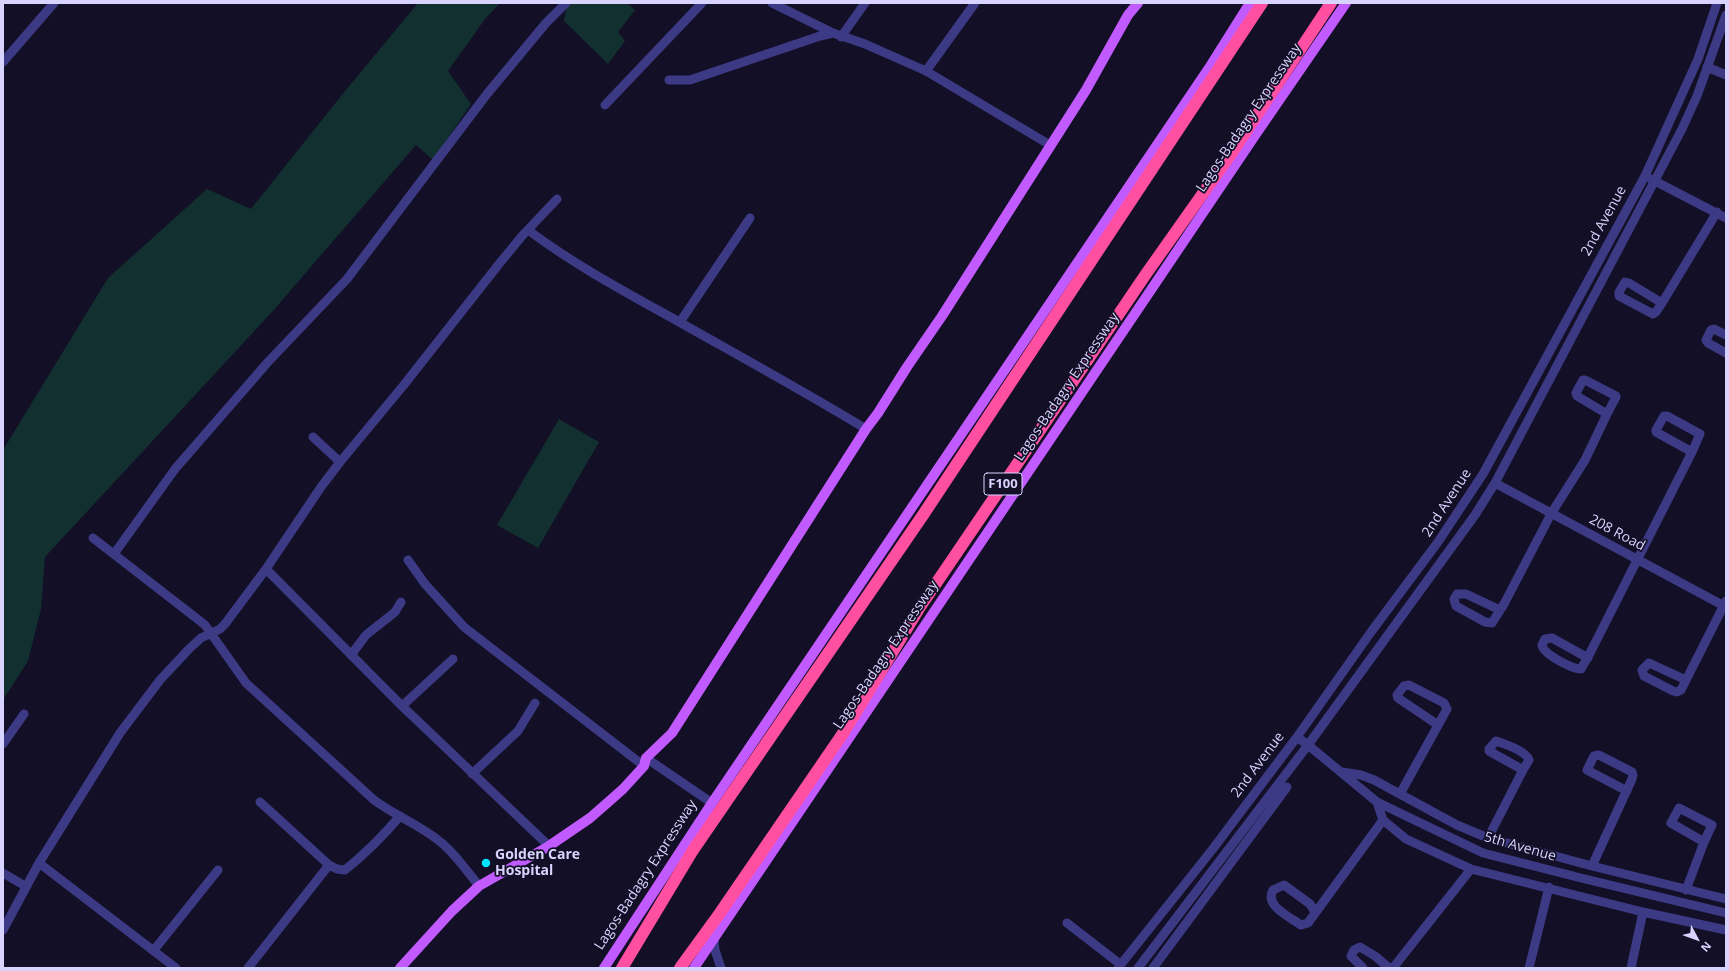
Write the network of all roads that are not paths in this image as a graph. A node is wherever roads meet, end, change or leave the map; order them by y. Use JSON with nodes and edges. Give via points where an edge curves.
{"nodes":[{"id":1,"x":54,"y":3,"type":"edge"},
{"id":2,"x":566,"y":3,"type":"edge"},
{"id":3,"x":702,"y":3,"type":"edge"},
{"id":4,"x":772,"y":3,"type":"edge"},
{"id":5,"x":865,"y":3,"type":"edge"},
{"id":6,"x":975,"y":3,"type":"edge"},
{"id":7,"x":1131,"y":3,"type":"edge"},
{"id":8,"x":1138,"y":3,"type":"edge"},
{"id":9,"x":1250,"y":3,"type":"edge"},
{"id":10,"x":1262,"y":3,"type":"edge"},
{"id":11,"x":1331,"y":3,"type":"edge"},
{"id":12,"x":1346,"y":3,"type":"edge"},
{"id":13,"x":1717,"y":3,"type":"edge"},
{"id":14,"x":1128,"y":15,"type":"junction"},
{"id":15,"x":1726,"y":15,"type":"edge"},
{"id":16,"x":837,"y":35,"type":"junction"},
{"id":17,"x":3,"y":62,"type":"edge"},
{"id":18,"x":1708,"y":67,"type":"junction"},
{"id":19,"x":926,"y":71,"type":"junction"},
{"id":20,"x":1726,"y":75,"type":"edge"},
{"id":21,"x":670,"y":80,"type":"dead end"},
{"id":22,"x":604,"y":105,"type":"dead end"},
{"id":23,"x":1050,"y":145,"type":"junction"},
{"id":24,"x":1645,"y":176,"type":"junction"},
{"id":25,"x":1656,"y":181,"type":"junction"},
{"id":26,"x":557,"y":199,"type":"dead end"},
{"id":27,"x":1717,"y":212,"type":"junction"},
{"id":28,"x":750,"y":218,"type":"dead end"},
{"id":29,"x":1726,"y":218,"type":"edge"},
{"id":30,"x":528,"y":230,"type":"junction"},
{"id":31,"x":1662,"y":302,"type":"dead end"},
{"id":32,"x":680,"y":322,"type":"junction"},
{"id":33,"x":1726,"y":335,"type":"edge"},
{"id":34,"x":1726,"y":353,"type":"edge"},
{"id":35,"x":1607,"y":414,"type":"dead end"},
{"id":36,"x":866,"y":429,"type":"junction"},
{"id":37,"x":313,"y":437,"type":"dead end"},
{"id":38,"x":1692,"y":452,"type":"junction"},
{"id":39,"x":340,"y":462,"type":"junction"},
{"id":40,"x":1495,"y":483,"type":"junction"},
{"id":41,"x":1551,"y":514,"type":"junction"},
{"id":42,"x":93,"y":538,"type":"dead end"},
{"id":43,"x":114,"y":554,"type":"junction"},
{"id":44,"x":1637,"y":559,"type":"junction"},
{"id":45,"x":408,"y":560,"type":"dead end"},
{"id":46,"x":266,"y":569,"type":"junction"},
{"id":47,"x":401,"y":602,"type":"dead end"},
{"id":48,"x":1725,"y":605,"type":"edge"},
{"id":49,"x":1500,"y":610,"type":"junction"},
{"id":50,"x":211,"y":634,"type":"junction"},
{"id":51,"x":351,"y":655,"type":"junction"},
{"id":52,"x":453,"y":658,"type":"dead end"},
{"id":53,"x":1588,"y":658,"type":"junction"},
{"id":54,"x":1686,"y":680,"type":"dead end"},
{"id":55,"x":535,"y":704,"type":"dead end"},
{"id":56,"x":402,"y":706,"type":"junction"},
{"id":57,"x":24,"y":714,"type":"dead end"},
{"id":58,"x":1438,"y":726,"type":"junction"},
{"id":59,"x":1297,"y":737,"type":"junction"},
{"id":60,"x":3,"y":744,"type":"edge"},
{"id":61,"x":1308,"y":745,"type":"junction"},
{"id":62,"x":645,"y":762,"type":"junction"},
{"id":63,"x":1523,"y":770,"type":"dead end"},
{"id":64,"x":1340,"y":772,"type":"junction"},
{"id":65,"x":472,"y":774,"type":"junction"},
{"id":66,"x":1287,"y":787,"type":"dead end"},
{"id":67,"x":1627,"y":791,"type":"junction"},
{"id":68,"x":1400,"y":794,"type":"junction"},
{"id":69,"x":260,"y":802,"type":"dead end"},
{"id":70,"x":1377,"y":802,"type":"junction"},
{"id":71,"x":712,"y":803,"type":"junction"},
{"id":72,"x":400,"y":816,"type":"junction"},
{"id":73,"x":1383,"y":820,"type":"junction"},
{"id":74,"x":1488,"y":838,"type":"junction"},
{"id":75,"x":1704,"y":842,"type":"dead end"},
{"id":76,"x":549,"y":846,"type":"junction"},
{"id":77,"x":39,"y":863,"type":"junction"},
{"id":78,"x":329,"y":865,"type":"junction"},
{"id":79,"x":1592,"y":866,"type":"junction"},
{"id":80,"x":1471,"y":869,"type":"junction"},
{"id":81,"x":218,"y":870,"type":"dead end"},
{"id":82,"x":3,"y":873,"type":"edge"},
{"id":83,"x":25,"y":886,"type":"junction"},
{"id":84,"x":479,"y":886,"type":"junction"},
{"id":85,"x":1548,"y":887,"type":"junction"},
{"id":86,"x":1686,"y":890,"type":"junction"},
{"id":87,"x":1726,"y":899,"type":"edge"},
{"id":88,"x":1315,"y":912,"type":"junction"},
{"id":89,"x":1643,"y":912,"type":"junction"},
{"id":90,"x":1726,"y":913,"type":"edge"},
{"id":91,"x":1067,"y":923,"type":"dead end"},
{"id":92,"x":3,"y":930,"type":"edge"},
{"id":93,"x":1726,"y":930,"type":"edge"},
{"id":94,"x":714,"y":938,"type":"junction"},
{"id":95,"x":154,"y":950,"type":"junction"},
{"id":96,"x":1119,"y":966,"type":"edge"},
{"id":97,"x":176,"y":968,"type":"edge"},
{"id":98,"x":248,"y":968,"type":"edge"},
{"id":99,"x":400,"y":968,"type":"edge"},
{"id":100,"x":604,"y":968,"type":"edge"},
{"id":101,"x":622,"y":968,"type":"edge"},
{"id":102,"x":680,"y":968,"type":"edge"},
{"id":103,"x":694,"y":968,"type":"edge"},
{"id":104,"x":721,"y":968,"type":"edge"},
{"id":105,"x":1138,"y":968,"type":"edge"},
{"id":106,"x":1154,"y":968,"type":"edge"},
{"id":107,"x":1363,"y":968,"type":"edge"},
{"id":108,"x":1389,"y":968,"type":"edge"},
{"id":109,"x":1393,"y":968,"type":"edge"},
{"id":110,"x":1529,"y":968,"type":"edge"},
{"id":111,"x":1631,"y":968,"type":"edge"}],
"edges":[{"from":1,"to":17,"type":"street"},
{"from":2,"to":43,"type":"street","via":[[487,94],[347,279],[268,362],[175,469]]},
{"from":3,"to":22,"type":"street"},
{"from":4,"to":16,"type":"street"},
{"from":5,"to":16,"type":"street"},
{"from":6,"to":19,"type":"street"},
{"from":7,"to":14,"type":"main road"},
{"from":8,"to":14,"type":"main road"},
{"from":9,"to":71,"type":"main road","name":"Lagos-Badagry Expressway","via":[[1211,65]]},
{"from":10,"to":101,"type":"highway","name":"Lagos-Badagry Expressway","via":[[923,515],[693,850]]},
{"from":11,"to":102,"type":"highway","name":"Lagos-Badagry Expressway","number":"F100","via":[[1233,151],[1146,274],[920,607],[844,732]]},
{"from":12,"to":94,"type":"main road","name":"Lagos-Badagry Expressway"},
{"from":13,"to":24,"type":"street","name":"2nd Avenue","via":[[1698,59]]},
{"from":14,"to":23,"type":"main road","via":[[1086,90]]},
{"from":15,"to":18,"type":"street","name":"2nd Avenue"},
{"from":16,"to":19,"type":"street","via":[[865,44]]},
{"from":16,"to":21,"type":"street","via":[[820,36],[690,80]]},
{"from":18,"to":20,"type":"street"},
{"from":18,"to":25,"type":"street","name":"2nd Avenue","via":[[1682,129]]},
{"from":19,"to":23,"type":"street"},
{"from":23,"to":36,"type":"main road","via":[[942,316]]},
{"from":24,"to":25,"type":"street"},
{"from":24,"to":59,"type":"street","name":"2nd Avenue","via":[[1483,474],[1438,542]]},
{"from":25,"to":27,"type":"street"},
{"from":25,"to":40,"type":"street","name":"2nd Avenue"},
{"from":26,"to":30,"type":"street"},
{"from":27,"to":29,"type":"street"},
{"from":27,"to":31,"type":"street"},
{"from":28,"to":32,"type":"street"},
{"from":30,"to":32,"type":"street","via":[[605,280]]},
{"from":30,"to":39,"type":"street"},
{"from":32,"to":36,"type":"street"},
{"from":33,"to":34,"type":"street","via":[[1714,329],[1706,340]]},
{"from":35,"to":41,"type":"street","via":[[1586,460]]},
{"from":36,"to":62,"type":"main road","via":[[672,733]]},
{"from":37,"to":39,"type":"street"},
{"from":38,"to":38,"type":"street","via":[[1700,434],[1667,416],[1662,418],[1656,432]]},
{"from":38,"to":44,"type":"street"},
{"from":39,"to":46,"type":"street"},
{"from":40,"to":41,"type":"street","name":"208 Road"},
{"from":40,"to":61,"type":"street","name":"2nd Avenue","via":[[1449,552]]},
{"from":41,"to":44,"type":"street","name":"208 Road"},
{"from":41,"to":49,"type":"street"},
{"from":42,"to":43,"type":"street"},
{"from":43,"to":50,"type":"street","via":[[200,621]]},
{"from":44,"to":48,"type":"street","name":"208 Road"},
{"from":44,"to":53,"type":"street"},
{"from":45,"to":62,"type":"street","via":[[464,628]]},
{"from":46,"to":50,"type":"street","via":[[225,624]]},
{"from":46,"to":51,"type":"street"},
{"from":47,"to":51,"type":"street","via":[[395,612],[366,635]]},
{"from":48,"to":54,"type":"street"},
{"from":49,"to":49,"type":"street","via":[[1466,594],[1457,594],[1454,599],[1456,606],[1488,623],[1492,623]]},
{"from":50,"to":72,"type":"street","via":[[246,683],[363,790],[387,810]]},
{"from":50,"to":77,"type":"street","via":[[201,638],[160,680],[120,733]]},
{"from":51,"to":56,"type":"street"},
{"from":52,"to":56,"type":"street"},
{"from":53,"to":53,"type":"street","via":[[1552,638],[1545,639],[1542,646],[1544,652],[1574,668],[1581,669]]},
{"from":55,"to":65,"type":"street","via":[[518,731]]},
{"from":56,"to":65,"type":"street"},
{"from":57,"to":60,"type":"street"},
{"from":58,"to":58,"type":"street","via":[[1398,698],[1397,695],[1404,686],[1409,685],[1444,703],[1447,709]]},
{"from":58,"to":68,"type":"street"},
{"from":59,"to":61,"type":"street","name":"5th Avenue"},
{"from":59,"to":96,"type":"street","name":"2nd Avenue","via":[[1212,850]]},
{"from":61,"to":64,"type":"street","name":"5th Avenue"},
{"from":61,"to":105,"type":"street","name":"2nd Avenue"},
{"from":62,"to":71,"type":"street"},
{"from":62,"to":76,"type":"main road","via":[[624,789],[590,818]]},
{"from":63,"to":74,"type":"street"},
{"from":64,"to":68,"type":"street","via":[[1362,775]]},
{"from":64,"to":70,"type":"street","name":"5th Avenue"},
{"from":65,"to":76,"type":"street"},
{"from":66,"to":106,"type":"street"},
{"from":67,"to":67,"type":"street","via":[[1632,772],[1599,755],[1594,756],[1588,770]]},
{"from":67,"to":79,"type":"street"},
{"from":68,"to":74,"type":"street","via":[[1457,825]]},
{"from":69,"to":78,"type":"street"},
{"from":70,"to":73,"type":"street"},
{"from":70,"to":90,"type":"street","name":"5th Avenue","via":[[1484,853]]},
{"from":71,"to":100,"type":"main road","name":"Lagos-Badagry Expressway"},
{"from":72,"to":78,"type":"street","via":[[372,848],[345,870]]},
{"from":72,"to":84,"type":"street","via":[[438,840],[457,858]]},
{"from":73,"to":80,"type":"street","via":[[1406,839]]},
{"from":73,"to":88,"type":"street"},
{"from":74,"to":79,"type":"street"},
{"from":75,"to":86,"type":"street"},
{"from":76,"to":84,"type":"main road"},
{"from":77,"to":83,"type":"street"},
{"from":77,"to":95,"type":"street"},
{"from":78,"to":98,"type":"street"},
{"from":79,"to":86,"type":"street"},
{"from":80,"to":85,"type":"street"},
{"from":80,"to":109,"type":"street"},
{"from":81,"to":95,"type":"street"},
{"from":82,"to":83,"type":"street"},
{"from":83,"to":92,"type":"street"},
{"from":84,"to":99,"type":"main road","via":[[452,911]]},
{"from":85,"to":89,"type":"street"},
{"from":85,"to":110,"type":"street"},
{"from":86,"to":87,"type":"street"},
{"from":88,"to":88,"type":"street","via":[[1310,904],[1284,885],[1273,890],[1271,894],[1275,907],[1301,925],[1308,923]]},
{"from":89,"to":93,"type":"street"},
{"from":89,"to":111,"type":"street"},
{"from":91,"to":96,"type":"street"},
{"from":94,"to":103,"type":"main road","name":"Lagos-Badagry Expressway"},
{"from":94,"to":104,"type":"street"},
{"from":95,"to":97,"type":"street"},
{"from":107,"to":108,"type":"street","via":[[1351,956],[1354,950],[1360,947]]}]}
